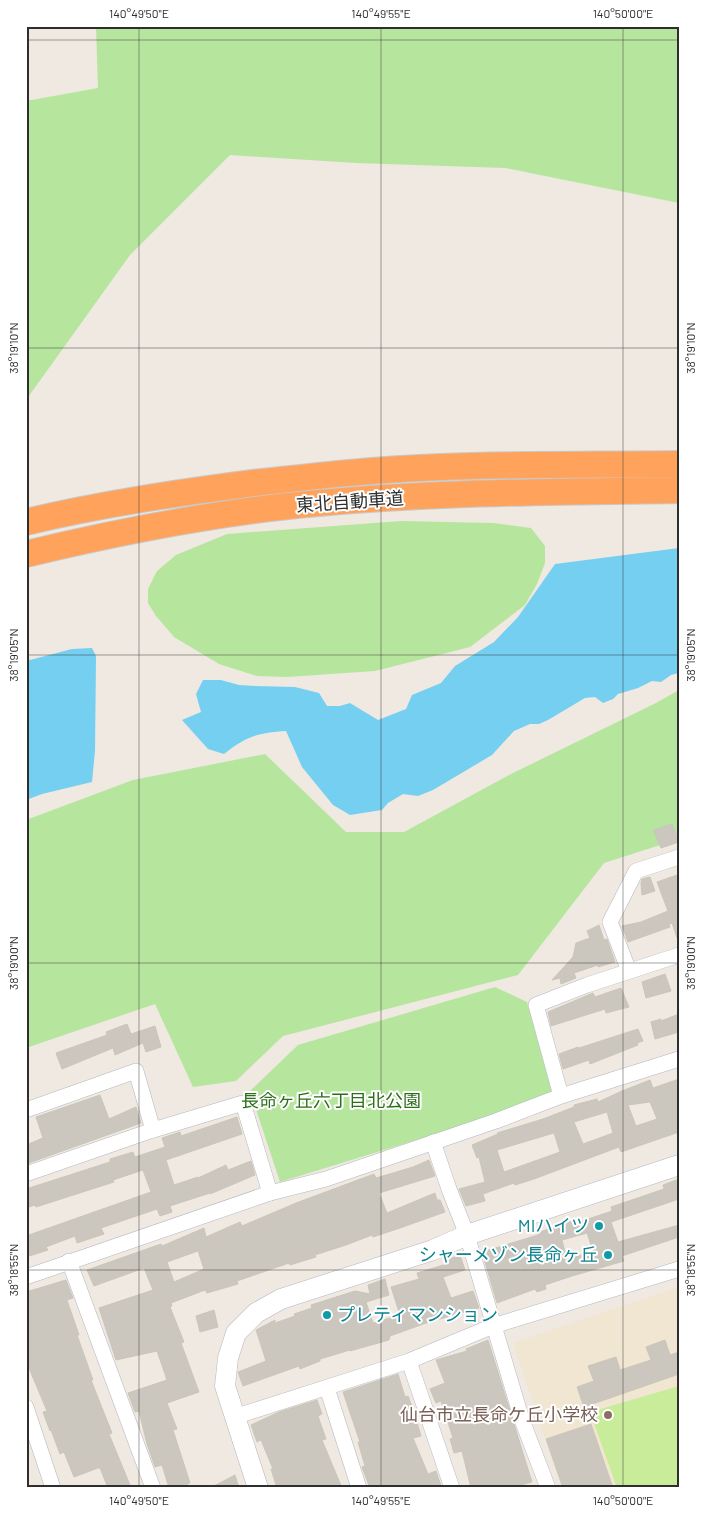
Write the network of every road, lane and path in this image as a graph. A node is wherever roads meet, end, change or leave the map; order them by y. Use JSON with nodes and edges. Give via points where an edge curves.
{"nodes":[{"id":1,"x":679,"y":464,"type":"edge"},
{"id":2,"x":679,"y":490,"type":"edge"},
{"id":3,"x":26,"y":522,"type":"edge"},
{"id":4,"x":26,"y":554,"type":"edge"},
{"id":5,"x":679,"y":857,"type":"edge"},
{"id":6,"x":678,"y":956,"type":"edge"},
{"id":7,"x":629,"y":971,"type":"junction"},
{"id":8,"x":679,"y":1059,"type":"edge"},
{"id":9,"x":562,"y":1096,"type":"junction"},
{"id":10,"x":26,"y":1110,"type":"edge"},
{"id":11,"x":153,"y":1130,"type":"junction"},
{"id":12,"x":433,"y":1142,"type":"junction"},
{"id":13,"x":679,"y":1166,"type":"edge"},
{"id":14,"x":26,"y":1174,"type":"edge"},
{"id":15,"x":270,"y":1193,"type":"junction"},
{"id":16,"x":467,"y":1235,"type":"junction"},
{"id":17,"x":69,"y":1261,"type":"junction"},
{"id":18,"x":679,"y":1268,"type":"edge"},
{"id":19,"x":26,"y":1277,"type":"edge"},
{"id":20,"x":493,"y":1326,"type":"junction"},
{"id":21,"x":409,"y":1361,"type":"junction"},
{"id":22,"x":327,"y":1388,"type":"junction"},
{"id":23,"x":26,"y":1407,"type":"edge"},
{"id":24,"x":234,"y":1417,"type":"junction"},
{"id":25,"x":53,"y":1488,"type":"edge"},
{"id":26,"x":153,"y":1488,"type":"edge"},
{"id":27,"x":258,"y":1488,"type":"edge"},
{"id":28,"x":359,"y":1488,"type":"edge"},
{"id":29,"x":452,"y":1488,"type":"edge"},
{"id":30,"x":548,"y":1488,"type":"edge"}],
"edges":[{"from":1,"to":3,"type":"highway","name":"東北自動車道","via":[[441,467],[333,474],[146,498]]},
{"from":2,"to":4,"type":"highway","name":"東北自動車道","via":[[446,495],[280,507],[210,516]]},
{"from":5,"to":7,"type":"street","via":[[636,871],[610,922]]},
{"from":6,"to":7,"type":"street"},
{"from":7,"to":9,"type":"street","via":[[536,1005]]},
{"from":8,"to":9,"type":"street"},
{"from":9,"to":12,"type":"street"},
{"from":10,"to":11,"type":"street","via":[[136,1071]]},
{"from":11,"to":14,"type":"street"},
{"from":11,"to":15,"type":"street","via":[[244,1104]]},
{"from":12,"to":15,"type":"street","via":[[326,1179]]},
{"from":12,"to":16,"type":"street"},
{"from":13,"to":16,"type":"street"},
{"from":15,"to":17,"type":"street"},
{"from":16,"to":20,"type":"street"},
{"from":16,"to":24,"type":"street","via":[[433,1250],[281,1298],[256,1313],[236,1333],[228,1358],[225,1386]]},
{"from":17,"to":19,"type":"street"},
{"from":17,"to":26,"type":"street"},
{"from":18,"to":20,"type":"street"},
{"from":20,"to":21,"type":"street"},
{"from":20,"to":30,"type":"street","via":[[522,1420]]},
{"from":21,"to":22,"type":"street"},
{"from":21,"to":29,"type":"street"},
{"from":22,"to":24,"type":"street"},
{"from":22,"to":28,"type":"street"},
{"from":23,"to":25,"type":"street"},
{"from":24,"to":27,"type":"street"}]}
